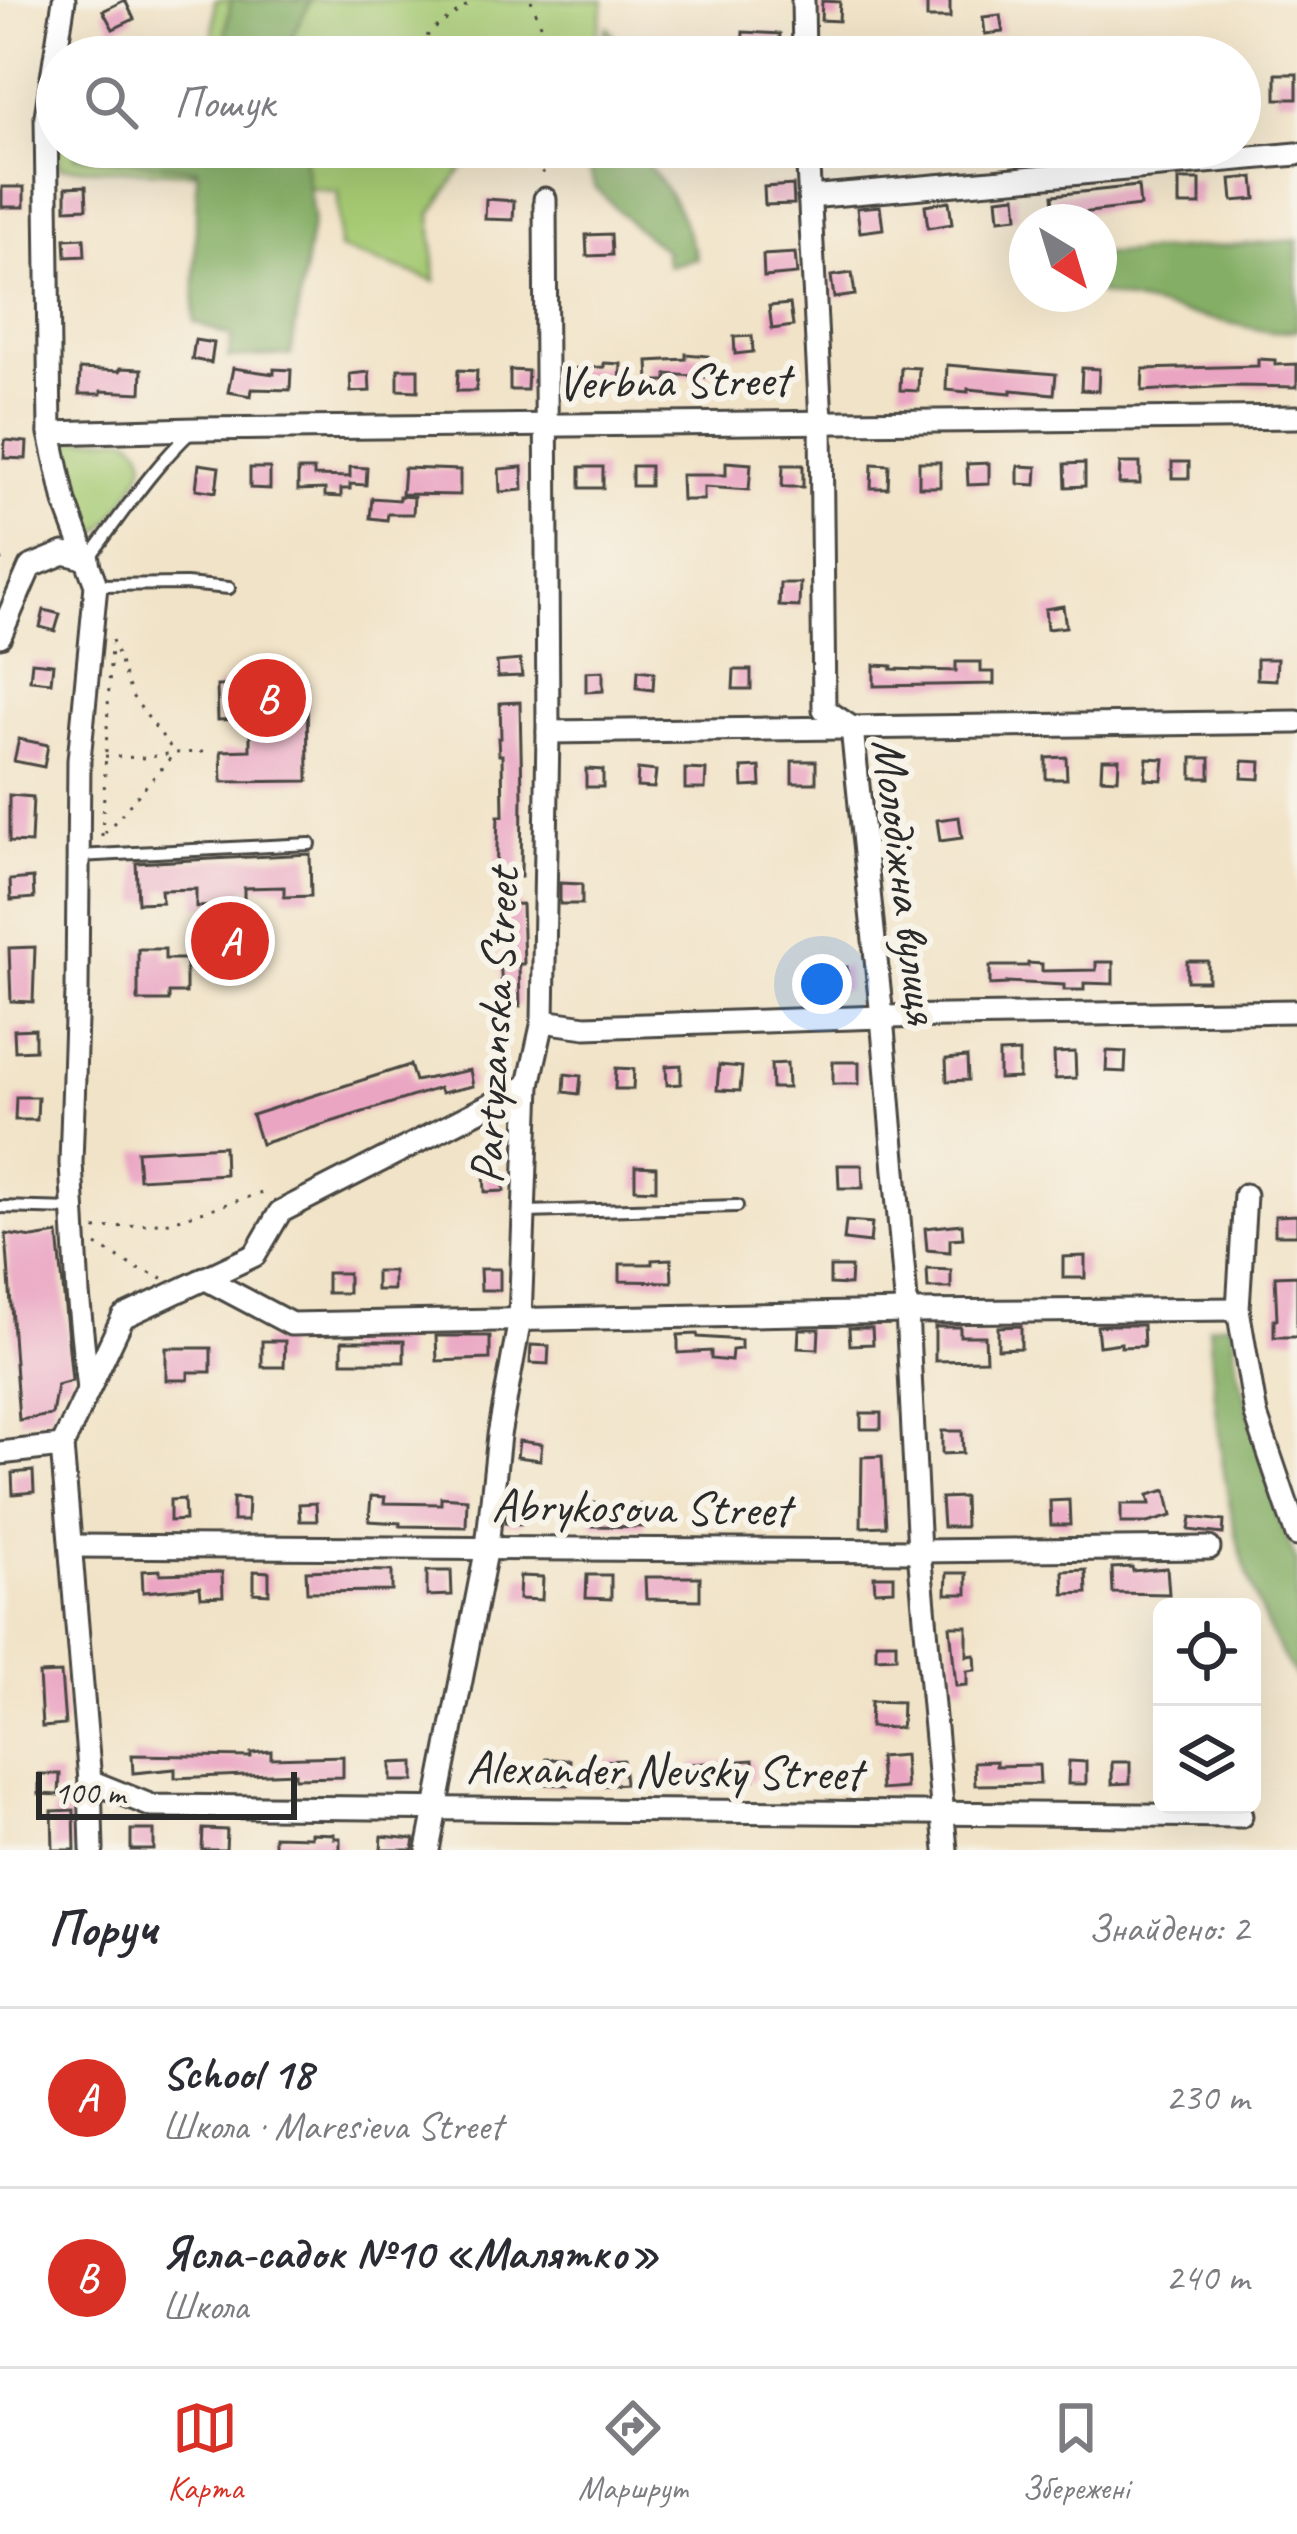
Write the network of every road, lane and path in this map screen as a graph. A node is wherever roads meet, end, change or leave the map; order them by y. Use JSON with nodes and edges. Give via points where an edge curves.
{"nodes":[{"id":1,"x":64,"y":0,"type":"edge"},
{"id":2,"x":474,"y":0,"type":"edge"},
{"id":3,"x":531,"y":0,"type":"edge"},
{"id":4,"x":802,"y":0,"type":"edge"},
{"id":5,"x":58,"y":36,"type":"edge"},
{"id":6,"x":427,"y":36,"type":"edge"},
{"id":7,"x":545,"y":36,"type":"edge"},
{"id":8,"x":803,"y":36,"type":"edge"},
{"id":9,"x":1297,"y":154,"type":"edge"},
{"id":10,"x":1261,"y":157,"type":"edge"},
{"id":11,"x":47,"y":168,"type":"edge"},
{"id":12,"x":542,"y":168,"type":"edge"},
{"id":13,"x":808,"y":168,"type":"edge"},
{"id":14,"x":1138,"y":168,"type":"edge"},
{"id":15,"x":809,"y":197,"type":"junction"},
{"id":16,"x":545,"y":199,"type":"joint"},
{"id":17,"x":1297,"y":417,"type":"edge"},
{"id":18,"x":821,"y":422,"type":"junction"},
{"id":19,"x":545,"y":424,"type":"junction"},
{"id":20,"x":195,"y":429,"type":"junction"},
{"id":21,"x":50,"y":433,"type":"junction"},
{"id":22,"x":88,"y":559,"type":"junction"},
{"id":23,"x":96,"y":585,"type":"junction"},
{"id":24,"x":229,"y":588,"type":"dead end"},
{"id":25,"x":113,"y":623,"type":"dead end"},
{"id":26,"x":0,"y":636,"type":"edge"},
{"id":27,"x":111,"y":643,"type":"junction"},
{"id":28,"x":1297,"y":722,"type":"edge"},
{"id":29,"x":852,"y":728,"type":"junction"},
{"id":30,"x":548,"y":732,"type":"junction"},
{"id":31,"x":206,"y":752,"type":"dead end"},
{"id":32,"x":175,"y":753,"type":"junction"},
{"id":33,"x":104,"y":756,"type":"junction"},
{"id":34,"x":310,"y":844,"type":"dead end"},
{"id":35,"x":78,"y":856,"type":"junction"},
{"id":36,"x":1297,"y":1011,"type":"edge"},
{"id":37,"x":882,"y":1017,"type":"junction"},
{"id":38,"x":543,"y":1021,"type":"junction"},
{"id":39,"x":529,"y":1085,"type":"junction"},
{"id":40,"x":262,"y":1192,"type":"dead end"},
{"id":41,"x":1245,"y":1195,"type":"dead end"},
{"id":42,"x":0,"y":1207,"type":"edge"},
{"id":43,"x":737,"y":1207,"type":"dead end"},
{"id":44,"x":73,"y":1209,"type":"junction"},
{"id":45,"x":526,"y":1212,"type":"junction"},
{"id":46,"x":93,"y":1229,"type":"dead end"},
{"id":47,"x":94,"y":1244,"type":"dead end"},
{"id":48,"x":195,"y":1282,"type":"junction"},
{"id":49,"x":1238,"y":1309,"type":"junction"},
{"id":50,"x":907,"y":1312,"type":"junction"},
{"id":51,"x":520,"y":1319,"type":"junction"},
{"id":52,"x":88,"y":1390,"type":"junction"},
{"id":53,"x":62,"y":1446,"type":"junction"},
{"id":54,"x":0,"y":1453,"type":"edge"},
{"id":55,"x":1297,"y":1535,"type":"edge"},
{"id":56,"x":71,"y":1546,"type":"junction"},
{"id":57,"x":488,"y":1547,"type":"junction"},
{"id":58,"x":1209,"y":1548,"type":"dead end"},
{"id":59,"x":919,"y":1551,"type":"junction"},
{"id":60,"x":90,"y":1781,"type":"junction"},
{"id":61,"x":434,"y":1809,"type":"junction"},
{"id":62,"x":943,"y":1815,"type":"junction"},
{"id":63,"x":1241,"y":1816,"type":"dead end"},
{"id":64,"x":92,"y":1850,"type":"edge"},
{"id":65,"x":428,"y":1850,"type":"edge"},
{"id":66,"x":946,"y":1850,"type":"edge"}],
"edges":[{"from":1,"to":5,"type":"street"},
{"from":2,"to":6,"type":"path"},
{"from":3,"to":7,"type":"path"},
{"from":4,"to":8,"type":"street"},
{"from":9,"to":10,"type":"street"},
{"from":11,"to":21,"type":"street"},
{"from":12,"to":16,"type":"path"},
{"from":13,"to":15,"type":"street","name":"Молодіжна вулиця"},
{"from":14,"to":15,"type":"street"},
{"from":15,"to":18,"type":"street","name":"Молодіжна вулиця"},
{"from":16,"to":19,"type":"street","name":"Partyzanska Street"},
{"from":17,"to":18,"type":"street","name":"Verbna Street"},
{"from":18,"to":19,"type":"street","name":"Verbna Street"},
{"from":18,"to":29,"type":"street","name":"Молодіжна вулиця","via":[[824,709]]},
{"from":19,"to":20,"type":"street","name":"Verbna Street"},
{"from":19,"to":30,"type":"street","name":"Partyzanska Street"},
{"from":20,"to":21,"type":"street","name":"Verbna Street"},
{"from":20,"to":22,"type":"lane","via":[[150,474]]},
{"from":21,"to":22,"type":"street"},
{"from":22,"to":23,"type":"street"},
{"from":22,"to":26,"type":"street","via":[[64,553],[30,567]]},
{"from":23,"to":24,"type":"lane"},
{"from":23,"to":35,"type":"street"},
{"from":25,"to":27,"type":"path"},
{"from":27,"to":32,"type":"path","via":[[131,696]]},
{"from":27,"to":33,"type":"path"},
{"from":28,"to":29,"type":"street"},
{"from":29,"to":30,"type":"street"},
{"from":29,"to":37,"type":"street","name":"Молодіжна вулиця"},
{"from":30,"to":38,"type":"street","name":"Partyzanska Street"},
{"from":31,"to":32,"type":"path"},
{"from":32,"to":33,"type":"path"},
{"from":32,"to":33,"type":"path","via":[[102,836]]},
{"from":34,"to":35,"type":"lane"},
{"from":35,"to":44,"type":"street"},
{"from":36,"to":37,"type":"street"},
{"from":37,"to":38,"type":"street","via":[[586,1027]]},
{"from":37,"to":50,"type":"street","name":"Молодіжна вулиця"},
{"from":38,"to":39,"type":"street","name":"Partyzanska Street"},
{"from":39,"to":45,"type":"street","name":"Partyzanska Street"},
{"from":39,"to":48,"type":"street","via":[[280,1212],[255,1255]]},
{"from":40,"to":46,"type":"path","via":[[170,1222]]},
{"from":41,"to":49,"type":"street"},
{"from":42,"to":44,"type":"lane"},
{"from":43,"to":45,"type":"lane"},
{"from":44,"to":52,"type":"street"},
{"from":45,"to":51,"type":"street","name":"Partyzanska Street"},
{"from":47,"to":48,"type":"path","via":[[138,1269]]},
{"from":48,"to":51,"type":"street","via":[[291,1324]]},
{"from":48,"to":52,"type":"street","via":[[123,1317]]},
{"from":49,"to":50,"type":"street"},
{"from":49,"to":55,"type":"street","via":[[1256,1414]]},
{"from":50,"to":51,"type":"street"},
{"from":50,"to":59,"type":"street","name":"Молодіжна вулиця"},
{"from":51,"to":57,"type":"street","name":"Partyzanska Street"},
{"from":52,"to":53,"type":"street"},
{"from":53,"to":54,"type":"street"},
{"from":53,"to":56,"type":"street"},
{"from":56,"to":57,"type":"street","name":"Abrykosova Street"},
{"from":56,"to":60,"type":"street"},
{"from":57,"to":59,"type":"street","name":"Abrykosova Street"},
{"from":57,"to":61,"type":"street","name":"Partyzanska Street"},
{"from":58,"to":59,"type":"street","name":"Abrykosova Street"},
{"from":59,"to":62,"type":"street","name":"Молодіжна вулиця"},
{"from":60,"to":61,"type":"street","name":"Alexander Nevsky Street","via":[[152,1806]]},
{"from":60,"to":64,"type":"street"},
{"from":61,"to":62,"type":"street","name":"Alexander Nevsky Street"},
{"from":61,"to":65,"type":"street","name":"Partyzanska Street"},
{"from":62,"to":63,"type":"street","name":"Alexander Nevsky Street"},
{"from":62,"to":66,"type":"street","name":"Молодіжна вулиця"}]}
